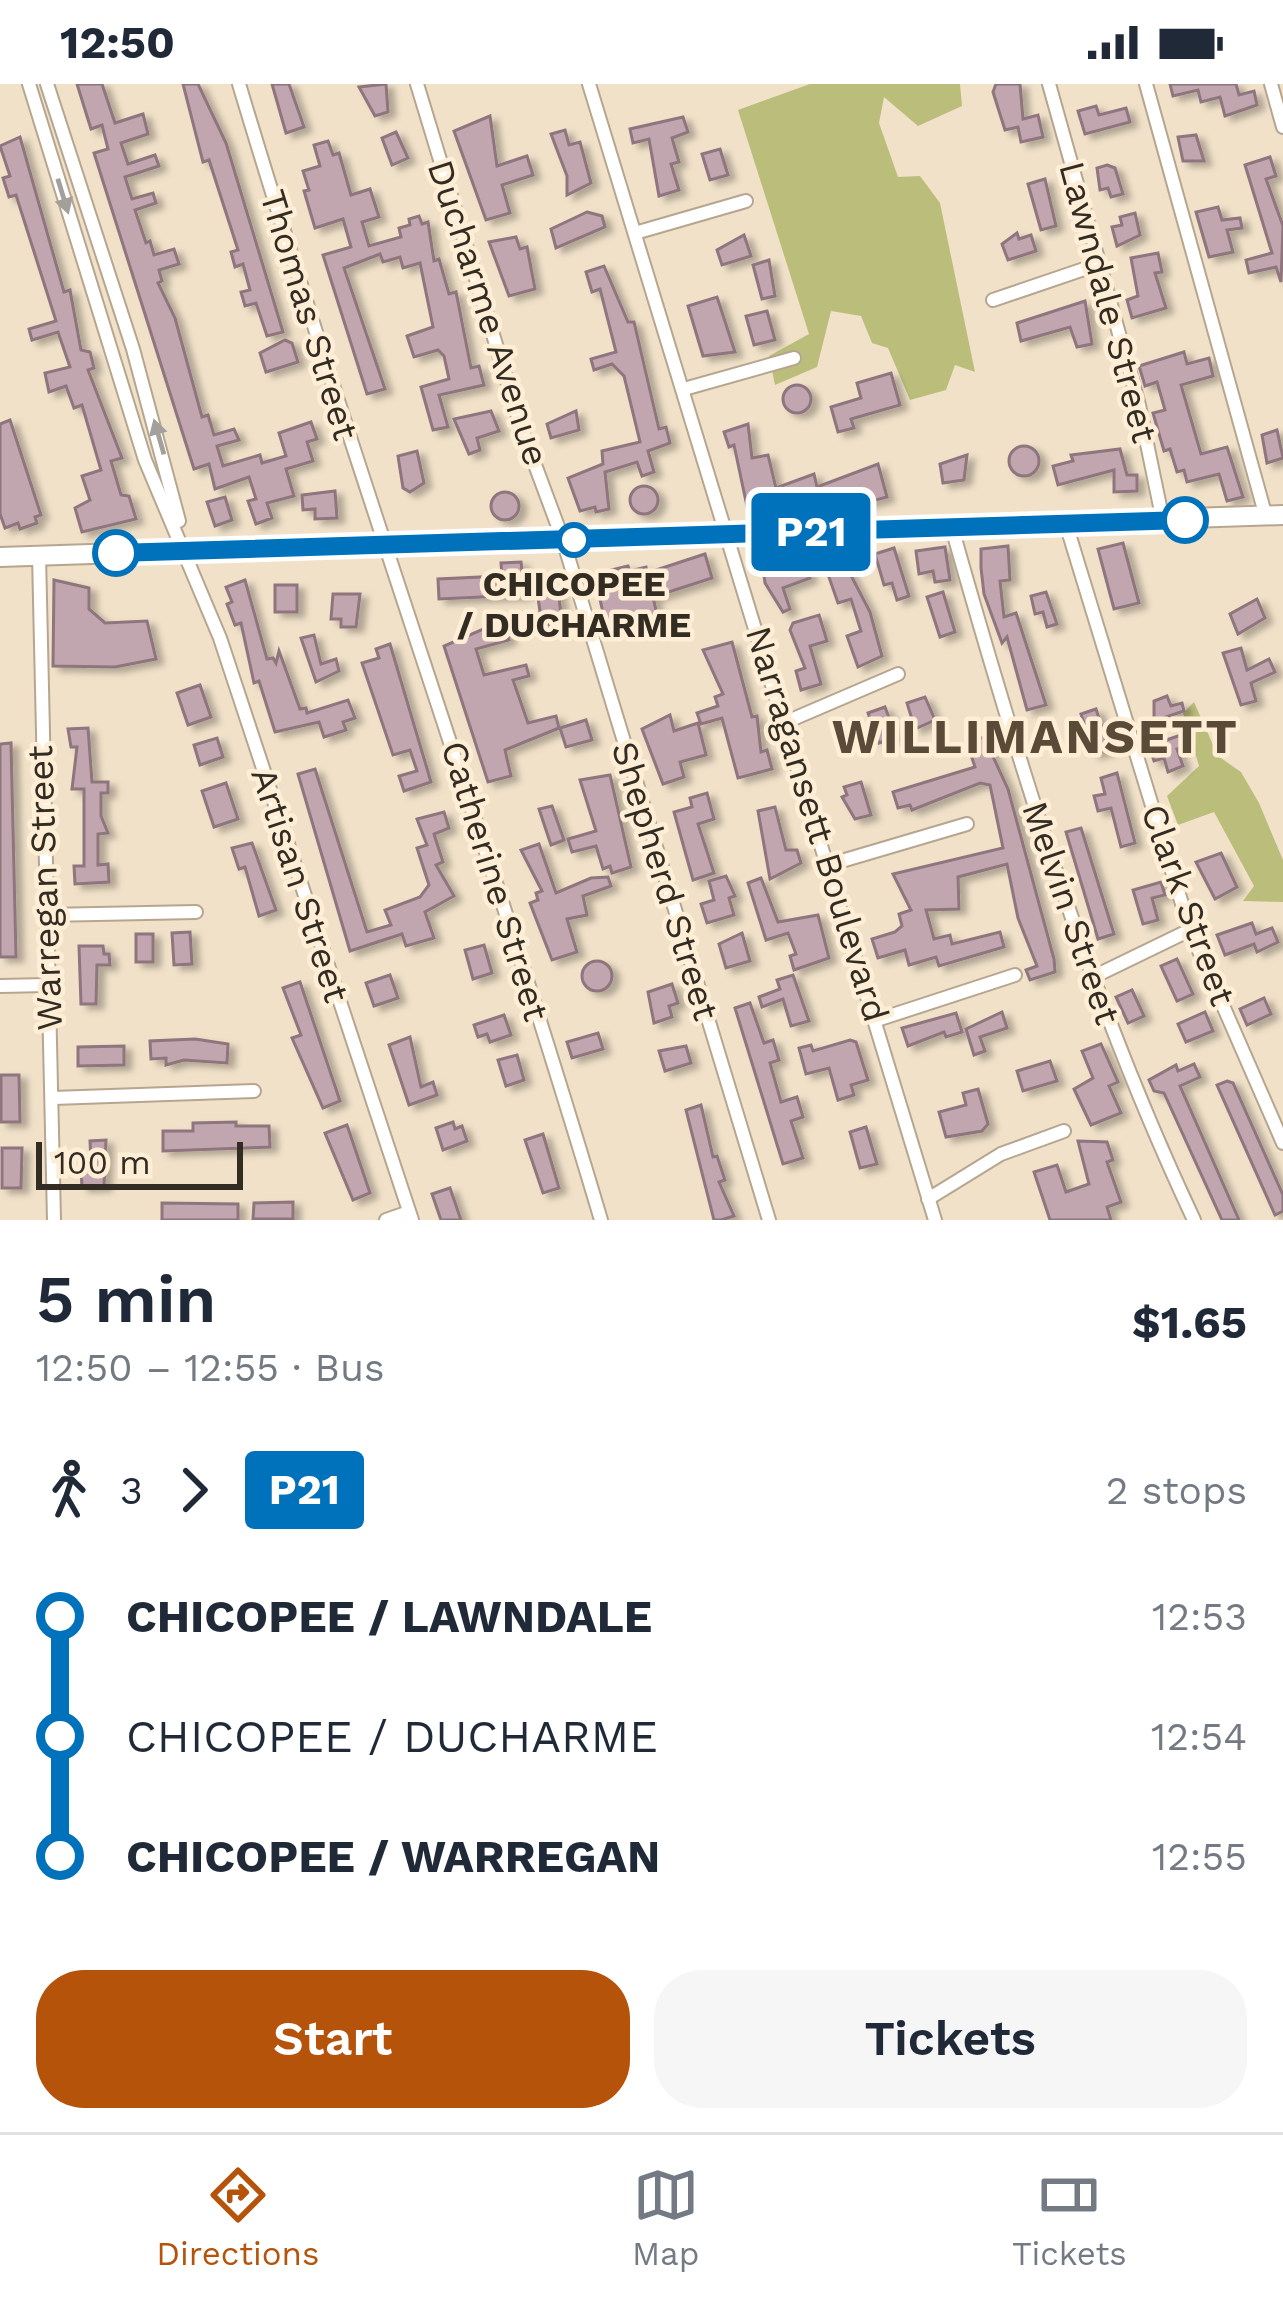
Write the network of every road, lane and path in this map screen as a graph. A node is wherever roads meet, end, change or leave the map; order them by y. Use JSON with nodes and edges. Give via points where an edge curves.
{"nodes":[{"id":1,"x":29,"y":84,"type":"edge"},
{"id":2,"x":47,"y":84,"type":"edge"},
{"id":3,"x":239,"y":84,"type":"edge"},
{"id":4,"x":417,"y":84,"type":"edge"},
{"id":5,"x":590,"y":84,"type":"edge"},
{"id":6,"x":1048,"y":84,"type":"edge"},
{"id":7,"x":1146,"y":84,"type":"edge"},
{"id":8,"x":1271,"y":84,"type":"edge"},
{"id":9,"x":1283,"y":128,"type":"edge"},
{"id":10,"x":66,"y":137,"type":"junction"},
{"id":11,"x":48,"y":143,"type":"junction"},
{"id":12,"x":746,"y":201,"type":"dead end"},
{"id":13,"x":635,"y":233,"type":"junction"},
{"id":14,"x":105,"y":262,"type":"junction"},
{"id":15,"x":1096,"y":265,"type":"junction"},
{"id":16,"x":86,"y":268,"type":"junction"},
{"id":17,"x":993,"y":300,"type":"dead end"},
{"id":18,"x":794,"y":358,"type":"dead end"},
{"id":19,"x":685,"y":389,"type":"junction"},
{"id":20,"x":146,"y":396,"type":"junction"},
{"id":21,"x":128,"y":400,"type":"junction"},
{"id":22,"x":1275,"y":516,"type":"edge"},
{"id":23,"x":1163,"y":521,"type":"junction"},
{"id":24,"x":1066,"y":524,"type":"junction"},
{"id":25,"x":952,"y":528,"type":"junction"},
{"id":26,"x":728,"y":535,"type":"junction"},
{"id":27,"x":563,"y":541,"type":"junction"},
{"id":28,"x":383,"y":545,"type":"junction"},
{"id":29,"x":186,"y":551,"type":"junction"},
{"id":30,"x":39,"y":555,"type":"junction"},
{"id":31,"x":0,"y":556,"type":"edge"},
{"id":32,"x":898,"y":674,"type":"dead end"},
{"id":33,"x":786,"y":722,"type":"junction"},
{"id":34,"x":967,"y":824,"type":"dead end"},
{"id":35,"x":828,"y":865,"type":"junction"},
{"id":36,"x":196,"y":912,"type":"dead end"},
{"id":37,"x":47,"y":915,"type":"junction"},
{"id":38,"x":1190,"y":930,"type":"junction"},
{"id":39,"x":1016,"y":975,"type":"dead end"},
{"id":40,"x":1091,"y":978,"type":"junction"},
{"id":41,"x":46,"y":985,"type":"junction"},
{"id":42,"x":0,"y":986,"type":"edge"},
{"id":43,"x":878,"y":1020,"type":"junction"},
{"id":44,"x":254,"y":1091,"type":"dead end"},
{"id":45,"x":53,"y":1098,"type":"junction"},
{"id":46,"x":1064,"y":1131,"type":"dead end"},
{"id":47,"x":1283,"y":1143,"type":"edge"},
{"id":48,"x":928,"y":1198,"type":"junction"},
{"id":49,"x":410,"y":1216,"type":"edge"},
{"id":50,"x":54,"y":1220,"type":"edge"},
{"id":51,"x":386,"y":1220,"type":"edge"},
{"id":52,"x":601,"y":1220,"type":"edge"},
{"id":53,"x":770,"y":1220,"type":"edge"},
{"id":54,"x":935,"y":1220,"type":"edge"},
{"id":55,"x":1194,"y":1220,"type":"edge"}],
"edges":[{"from":1,"to":11,"type":"street"},
{"from":2,"to":10,"type":"street"},
{"from":3,"to":28,"type":"street","name":"Thomas Street"},
{"from":4,"to":27,"type":"street","name":"Ducharme Avenue"},
{"from":5,"to":13,"type":"street","name":"Narragansett Boulevard"},
{"from":6,"to":15,"type":"street","name":"Lawndale Street"},
{"from":7,"to":22,"type":"street"},
{"from":8,"to":9,"type":"street"},
{"from":10,"to":11,"type":"street"},
{"from":10,"to":14,"type":"street"},
{"from":11,"to":16,"type":"street","one_way":true},
{"from":12,"to":13,"type":"street"},
{"from":13,"to":19,"type":"street","name":"Narragansett Boulevard"},
{"from":14,"to":16,"type":"street"},
{"from":14,"to":20,"type":"street"},
{"from":15,"to":17,"type":"street"},
{"from":15,"to":23,"type":"street","name":"Lawndale Street","via":[[1139,405]]},
{"from":16,"to":21,"type":"street"},
{"from":18,"to":19,"type":"street"},
{"from":19,"to":26,"type":"street","name":"Narragansett Boulevard"},
{"from":20,"to":21,"type":"street"},
{"from":29,"to":20,"type":"street","one_way":true},
{"from":21,"to":29,"type":"street"},
{"from":22,"to":23,"type":"main road"},
{"from":23,"to":24,"type":"main road"},
{"from":24,"to":25,"type":"main road"},
{"from":24,"to":38,"type":"street","name":"Clark Street"},
{"from":25,"to":26,"type":"main road"},
{"from":25,"to":40,"type":"street","name":"Melvin Street"},
{"from":26,"to":27,"type":"main road"},
{"from":26,"to":33,"type":"street","name":"Narragansett Boulevard"},
{"from":27,"to":28,"type":"main road"},
{"from":27,"to":53,"type":"street","name":"Shepherd Street"},
{"from":28,"to":29,"type":"main road"},
{"from":28,"to":52,"type":"street","name":"Catherine Street","via":[[431,674]]},
{"from":29,"to":30,"type":"main road"},
{"from":29,"to":49,"type":"street","name":"Artisan Street"},
{"from":30,"to":31,"type":"main road"},
{"from":30,"to":37,"type":"street","name":"Warregan Street"},
{"from":32,"to":33,"type":"street"},
{"from":33,"to":35,"type":"street","name":"Narragansett Boulevard"},
{"from":34,"to":35,"type":"street"},
{"from":35,"to":43,"type":"street","name":"Narragansett Boulevard"},
{"from":36,"to":37,"type":"street"},
{"from":37,"to":41,"type":"street","name":"Warregan Street"},
{"from":38,"to":40,"type":"street"},
{"from":38,"to":47,"type":"street","name":"Clark Street"},
{"from":39,"to":43,"type":"street"},
{"from":40,"to":55,"type":"street","name":"Melvin Street"},
{"from":41,"to":42,"type":"street"},
{"from":41,"to":45,"type":"street","name":"Warregan Street"},
{"from":43,"to":48,"type":"street","name":"Narragansett Boulevard"},
{"from":44,"to":45,"type":"street"},
{"from":45,"to":50,"type":"street","name":"Warregan Street"},
{"from":46,"to":48,"type":"street","via":[[1001,1154]]},
{"from":48,"to":54,"type":"street","name":"Narragansett Boulevard"},
{"from":49,"to":51,"type":"street"}]}
